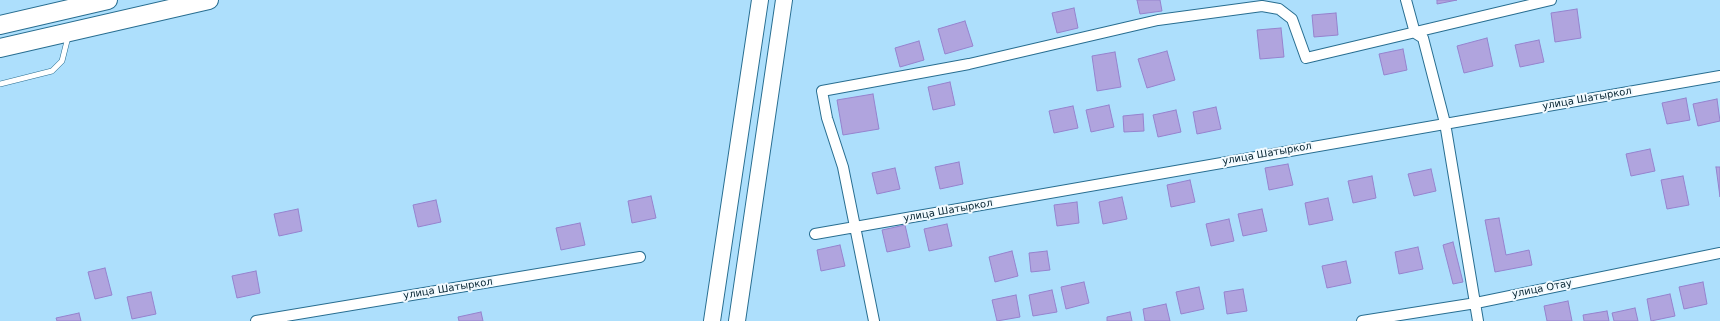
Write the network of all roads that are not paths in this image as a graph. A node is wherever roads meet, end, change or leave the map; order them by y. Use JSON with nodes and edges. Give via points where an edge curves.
{"nodes":[{"id":1,"x":108,"y":0,"type":"edge"},
{"id":2,"x":209,"y":0,"type":"edge"},
{"id":3,"x":760,"y":0,"type":"edge"},
{"id":4,"x":784,"y":0,"type":"edge"},
{"id":5,"x":1406,"y":0,"type":"edge"},
{"id":6,"x":1551,"y":0,"type":"edge"},
{"id":7,"x":0,"y":25,"type":"edge"},
{"id":8,"x":69,"y":32,"type":"junction"},
{"id":9,"x":1415,"y":33,"type":"junction"},
{"id":10,"x":0,"y":48,"type":"edge"},
{"id":11,"x":1720,"y":76,"type":"edge"},
{"id":12,"x":0,"y":84,"type":"edge"},
{"id":13,"x":1445,"y":123,"type":"junction"},
{"id":14,"x":856,"y":227,"type":"junction"},
{"id":15,"x":815,"y":234,"type":"dead end"},
{"id":16,"x":1720,"y":253,"type":"edge"},
{"id":17,"x":640,"y":257,"type":"dead end"},
{"id":18,"x":1476,"y":303,"type":"junction"},
{"id":19,"x":256,"y":321,"type":"edge"},
{"id":20,"x":712,"y":321,"type":"edge"},
{"id":21,"x":736,"y":321,"type":"edge"},
{"id":22,"x":874,"y":321,"type":"edge"},
{"id":23,"x":1362,"y":321,"type":"edge"},
{"id":24,"x":1478,"y":321,"type":"edge"}],
"edges":[{"from":1,"to":7,"type":"highway"},
{"from":2,"to":8,"type":"highway"},
{"from":3,"to":20,"type":"main road"},
{"from":4,"to":21,"type":"main road"},
{"from":5,"to":9,"type":"street"},
{"from":6,"to":9,"type":"street"},
{"from":8,"to":10,"type":"highway"},
{"from":8,"to":12,"type":"lane","via":[[62,61],[52,71]]},
{"from":9,"to":13,"type":"street","via":[[1423,38]]},
{"from":9,"to":14,"type":"street","via":[[1306,58],[1292,19],[1279,9],[1262,6],[1158,20],[969,64],[822,91]]},
{"from":11,"to":13,"type":"street","name":"улица Шатыркол"},
{"from":13,"to":14,"type":"street","name":"улица Шатыркол"},
{"from":13,"to":18,"type":"street"},
{"from":14,"to":15,"type":"street","name":"улица Шатыркол"},
{"from":14,"to":22,"type":"street"},
{"from":16,"to":18,"type":"street","name":"улица Отау"},
{"from":17,"to":19,"type":"street","name":"улица Шатыркол"},
{"from":18,"to":23,"type":"street","name":"улица Отау"},
{"from":18,"to":24,"type":"street"}]}
